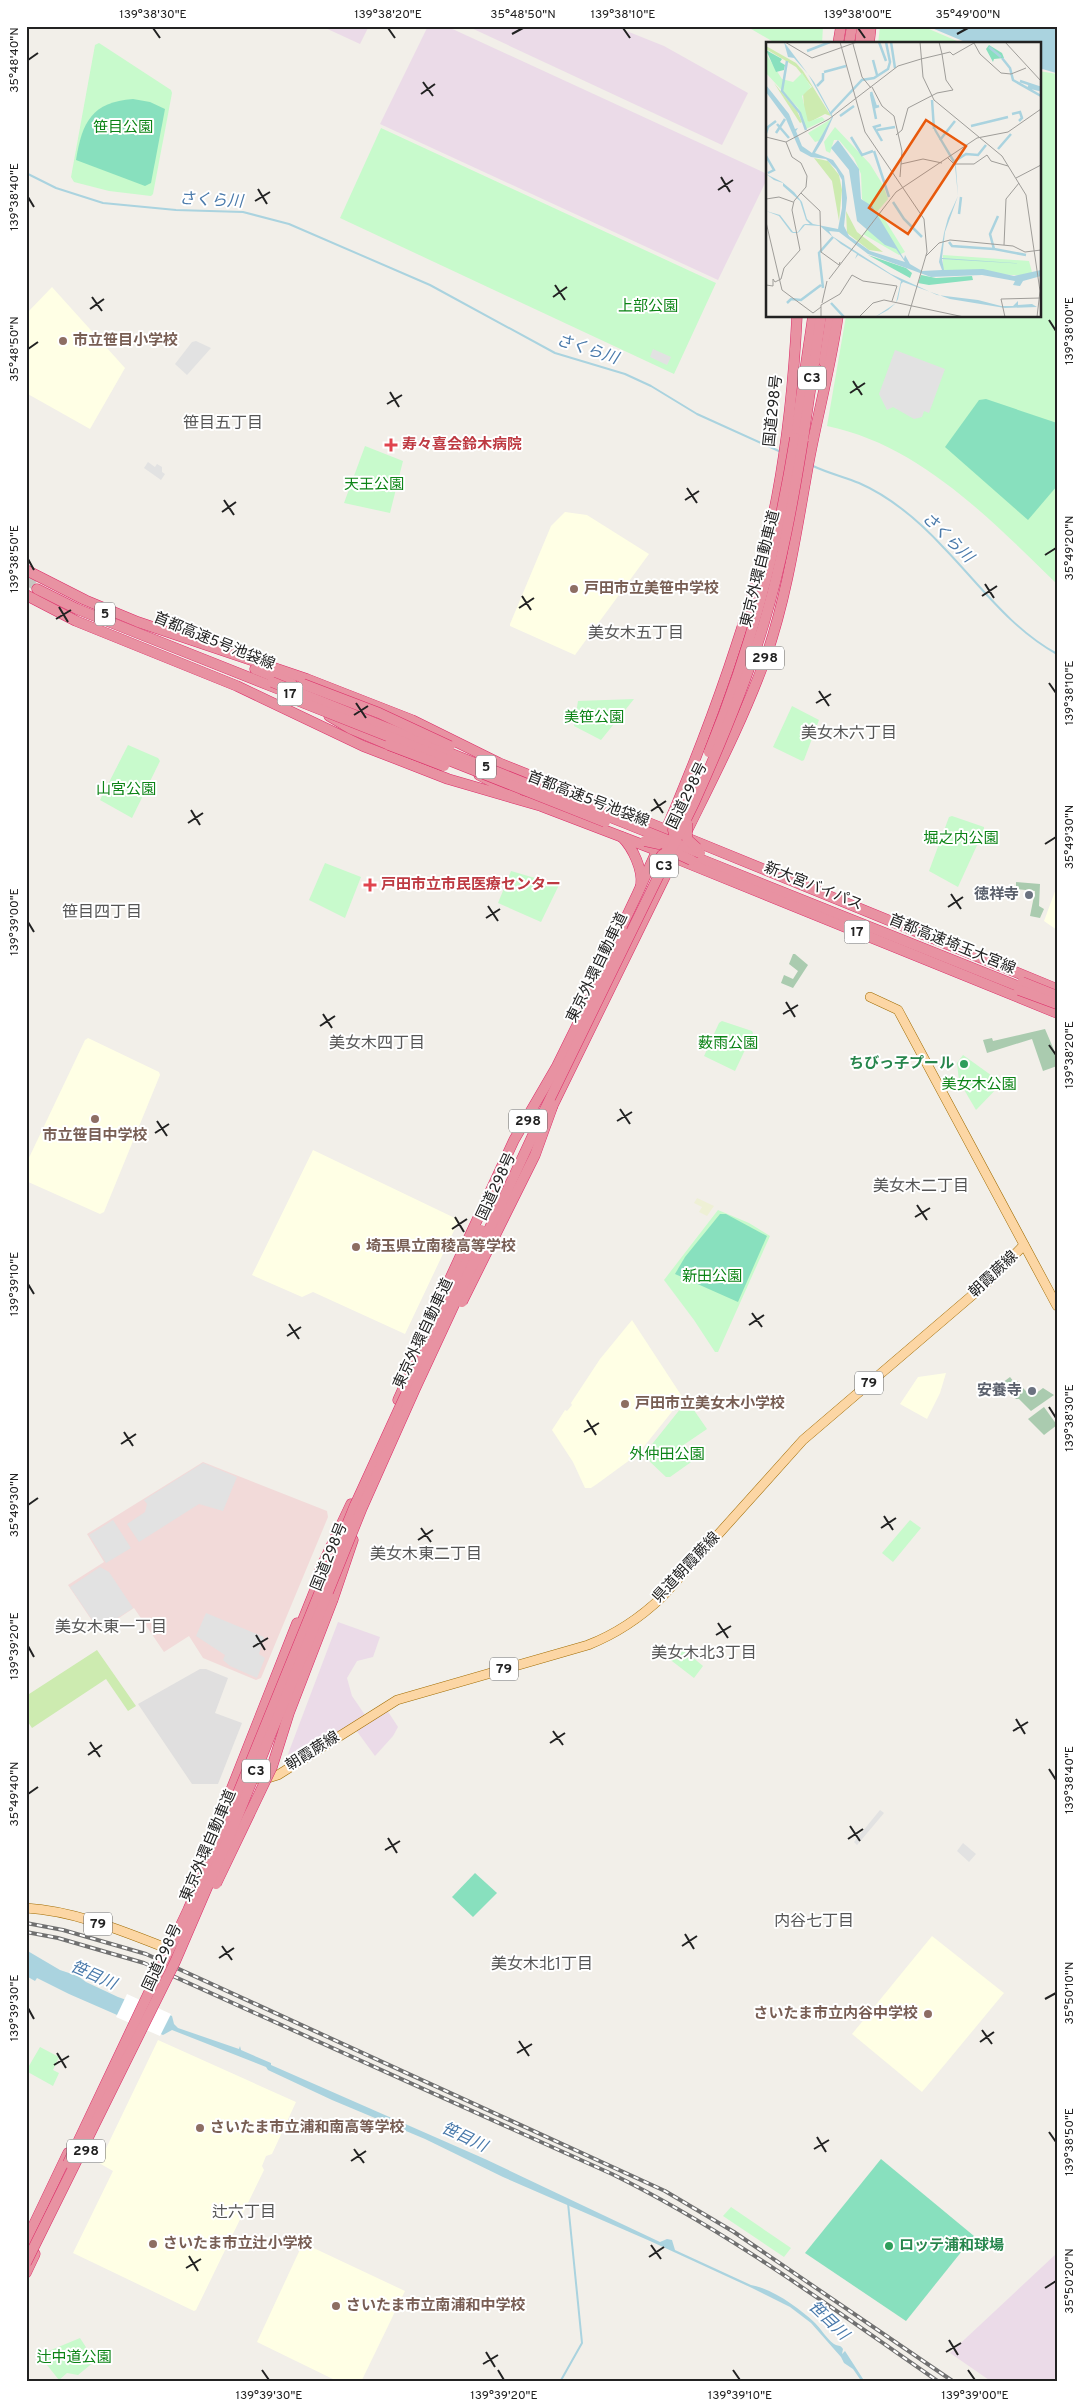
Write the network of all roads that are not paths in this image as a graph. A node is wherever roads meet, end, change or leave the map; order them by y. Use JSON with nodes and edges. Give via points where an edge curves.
{"nodes":[{"id":1,"x":841,"y":26,"type":"edge"},
{"id":2,"x":852,"y":26,"type":"edge"},
{"id":3,"x":862,"y":26,"type":"edge"},
{"id":4,"x":871,"y":26,"type":"edge"},
{"id":5,"x":838,"y":42,"type":"edge"},
{"id":6,"x":850,"y":42,"type":"edge"},
{"id":7,"x":860,"y":42,"type":"edge"},
{"id":8,"x":869,"y":42,"type":"edge"},
{"id":9,"x":799,"y":318,"type":"edge"},
{"id":10,"x":813,"y":318,"type":"edge"},
{"id":11,"x":821,"y":318,"type":"edge"},
{"id":12,"x":830,"y":318,"type":"edge"},
{"id":13,"x":838,"y":318,"type":"edge"},
{"id":14,"x":818,"y":417,"type":"junction"},
{"id":15,"x":787,"y":487,"type":"junction"},
{"id":16,"x":792,"y":506,"type":"junction"},
{"id":17,"x":26,"y":570,"type":"edge"},
{"id":18,"x":26,"y":576,"type":"edge"},
{"id":19,"x":26,"y":586,"type":"tunnel mouth"},
{"id":20,"x":26,"y":595,"type":"edge"},
{"id":21,"x":152,"y":642,"type":"junction"},
{"id":22,"x":185,"y":646,"type":"junction"},
{"id":23,"x":248,"y":661,"type":"junction"},
{"id":24,"x":292,"y":695,"type":"junction"},
{"id":25,"x":295,"y":712,"type":"junction"},
{"id":26,"x":416,"y":741,"type":"junction"},
{"id":27,"x":388,"y":747,"type":"junction"},
{"id":28,"x":461,"y":752,"type":"junction"},
{"id":29,"x":450,"y":760,"type":"junction"},
{"id":30,"x":499,"y":763,"type":"junction"},
{"id":31,"x":509,"y":789,"type":"junction"},
{"id":32,"x":541,"y":806,"type":"junction"},
{"id":33,"x":675,"y":819,"type":"junction"},
{"id":34,"x":687,"y":823,"type":"junction"},
{"id":35,"x":646,"y":833,"type":"junction"},
{"id":36,"x":621,"y":836,"type":"junction"},
{"id":37,"x":671,"y":844,"type":"junction"},
{"id":38,"x":696,"y":855,"type":"junction"},
{"id":39,"x":655,"y":865,"type":"junction"},
{"id":40,"x":665,"y":870,"type":"junction"},
{"id":41,"x":640,"y":889,"type":"junction"},
{"id":42,"x":1057,"y":993,"type":"edge"},
{"id":43,"x":870,"y":997,"type":"dead end"},
{"id":44,"x":1057,"y":1006,"type":"edge"},
{"id":45,"x":1057,"y":1013,"type":"edge"},
{"id":46,"x":1024,"y":1245,"type":"junction"},
{"id":47,"x":1057,"y":1306,"type":"edge"},
{"id":48,"x":956,"y":1309,"type":"joint"},
{"id":49,"x":412,"y":1387,"type":"junction"},
{"id":50,"x":351,"y":1503,"type":"junction"},
{"id":51,"x":353,"y":1540,"type":"junction"},
{"id":52,"x":355,"y":1726,"type":"joint"},
{"id":53,"x":241,"y":1778,"type":"junction"},
{"id":54,"x":257,"y":1779,"type":"junction"},
{"id":55,"x":26,"y":1908,"type":"edge"},
{"id":56,"x":188,"y":1910,"type":"junction"},
{"id":57,"x":167,"y":1948,"type":"junction"},
{"id":58,"x":183,"y":1954,"type":"junction"},
{"id":59,"x":175,"y":1962,"type":"junction"},
{"id":60,"x":26,"y":2241,"type":"edge"},
{"id":61,"x":26,"y":2250,"type":"edge"},
{"id":62,"x":26,"y":2263,"type":"edge"},
{"id":63,"x":26,"y":2273,"type":"edge"}],
"edges":[{"from":1,"to":5,"type":"highway"},
{"from":2,"to":6,"type":"highway"},
{"from":3,"to":7,"type":"highway"},
{"from":4,"to":8,"type":"highway"},
{"from":9,"to":37,"type":"highway","name":"国道298号","number":"298","via":[[785,452],[768,537],[747,613]]},
{"from":10,"to":15,"type":"highway","name":"東京外環自動車道","number":"C3","bridge":true},
{"from":11,"to":16,"type":"highway","name":"東京外環自動車道","number":"C3","bridge":true},
{"from":12,"to":14,"type":"highway"},
{"from":13,"to":14,"type":"highway","name":"国道298号","number":"298"},
{"from":14,"to":37,"type":"highway","name":"国道298号","number":"298","via":[[787,584],[768,649],[735,735]]},
{"from":15,"to":33,"type":"highway","bridge":true,"via":[[740,647]]},
{"from":15,"to":49,"type":"highway","name":"東京外環自動車道","number":"C3","bridge":true,"via":[[774,552],[750,640],[707,756],[651,880],[539,1108]]},
{"from":16,"to":34,"type":"highway","bridge":true,"via":[[783,576],[765,645],[736,722]]},
{"from":16,"to":49,"type":"highway","name":"東京外環自動車道","number":"C3","bridge":true,"via":[[764,623],[722,739]]},
{"from":17,"to":23,"type":"highway","number":"17","via":[[130,618]]},
{"from":18,"to":22,"type":"highway","name":"首都高速5号池袋線","number":"5","via":[[80,604]]},
{"from":19,"to":21,"type":"highway","name":"首都高速5号池袋線","number":"5","via":[[76,612]]},
{"from":20,"to":25,"type":"highway","number":"17","via":[[76,621]]},
{"from":21,"to":31,"type":"highway","bridge":true,"via":[[284,700]]},
{"from":21,"to":38,"type":"highway","name":"首都高速5号池袋線","number":"5","bridge":true},
{"from":22,"to":28,"type":"highway","bridge":true,"via":[[248,666]]},
{"from":22,"to":38,"type":"highway","name":"首都高速5号池袋線","number":"5","bridge":true},
{"from":23,"to":28,"type":"highway","bridge":true,"via":[[379,713]]},
{"from":23,"to":30,"type":"highway","number":"17","via":[[307,679],[412,720]]},
{"from":24,"to":26,"type":"highway","number":"17","via":[[77,609],[38,588]]},
{"from":24,"to":27,"type":"highway"},
{"from":24,"to":29,"type":"highway","number":"17"},
{"from":25,"to":27,"type":"highway"},
{"from":25,"to":32,"type":"highway","number":"17","via":[[363,746],[439,776]]},
{"from":26,"to":30,"type":"highway","via":[[454,747]]},
{"from":26,"to":35,"type":"highway","number":"17"},
{"from":27,"to":31,"type":"highway","bridge":true},
{"from":28,"to":35,"type":"highway","bridge":true},
{"from":29,"to":32,"type":"highway","number":"17"},
{"from":29,"to":35,"type":"highway","number":"17"},
{"from":30,"to":37,"type":"highway","number":"17"},
{"from":31,"to":35,"type":"highway","bridge":true},
{"from":32,"to":36,"type":"highway","number":"17"},
{"from":33,"to":35,"type":"highway","bridge":true,"via":[[660,831]]},
{"from":33,"to":37,"type":"highway","bridge":true},
{"from":34,"to":37,"type":"highway","bridge":true},
{"from":34,"to":38,"type":"highway","bridge":true,"via":[[687,838]]},
{"from":35,"to":37,"type":"highway","bridge":true},
{"from":35,"to":39,"type":"highway","bridge":true,"via":[[656,852]]},
{"from":36,"to":37,"type":"highway","number":"17"},
{"from":36,"to":41,"type":"highway","via":[[630,847],[641,875]]},
{"from":37,"to":38,"type":"highway","bridge":true},
{"from":37,"to":39,"type":"highway","bridge":true},
{"from":37,"to":40,"type":"highway","bridge":true},
{"from":37,"to":41,"type":"highway","name":"国道298号","number":"298"},
{"from":37,"to":42,"type":"highway","number":"17"},
{"from":37,"to":45,"type":"highway","number":"17"},
{"from":37,"to":51,"type":"highway","name":"国道298号","number":"298","via":[[554,1103],[426,1372]]},
{"from":38,"to":40,"type":"highway","bridge":true,"via":[[675,860]]},
{"from":38,"to":42,"type":"highway","name":"首都高速埼玉大宮線","bridge":true},
{"from":38,"to":44,"type":"highway","name":"首都高速埼玉大宮線","bridge":true},
{"from":39,"to":49,"type":"highway","bridge":true,"via":[[557,1066],[514,1140],[456,1264]]},
{"from":40,"to":49,"type":"highway","bridge":true,"via":[[558,1090],[535,1155],[454,1317]]},
{"from":41,"to":50,"type":"highway","name":"国道298号","number":"298","via":[[459,1266]]},
{"from":43,"to":46,"type":"main road","via":[[898,1010]]},
{"from":46,"to":47,"type":"main road","name":"朝霞蕨線"},
{"from":46,"to":48,"type":"main road","name":"朝霞蕨線","number":"79"},
{"from":48,"to":52,"type":"main road","name":"県道朝霞蕨線","number":"79","via":[[803,1440],[644,1614],[588,1645],[397,1700]]},
{"from":49,"to":56,"type":"highway","name":"東京外環自動車道","number":"C3","bridge":true,"via":[[347,1523]]},
{"from":49,"to":59,"type":"highway","name":"東京外環自動車道","number":"C3","bridge":true,"via":[[238,1818]]},
{"from":50,"to":53,"type":"highway","name":"国道298号","number":"298"},
{"from":50,"to":56,"type":"highway","bridge":true,"via":[[290,1638]]},
{"from":51,"to":54,"type":"highway","name":"国道298号","number":"298"},
{"from":51,"to":59,"type":"highway","bridge":true,"via":[[272,1767]]},
{"from":52,"to":54,"type":"main road","name":"朝霞蕨線","number":"79","via":[[278,1775]]},
{"from":53,"to":54,"type":"main road","name":"朝霞蕨線","number":"79"},
{"from":53,"to":57,"type":"highway","name":"国道298号","number":"298"},
{"from":54,"to":58,"type":"highway","name":"国道298号","number":"298"},
{"from":55,"to":57,"type":"main road","number":"79","via":[[94,1922]]},
{"from":56,"to":61,"type":"highway","name":"東京外環自動車道","number":"C3","bridge":true},
{"from":57,"to":58,"type":"main road","number":"79"},
{"from":57,"to":60,"type":"highway","name":"国道298号","number":"298","bridge":true},
{"from":58,"to":63,"type":"highway","name":"国道298号","number":"298","bridge":true},
{"from":59,"to":62,"type":"highway","name":"東京外環自動車道","number":"C3","bridge":true}]}
